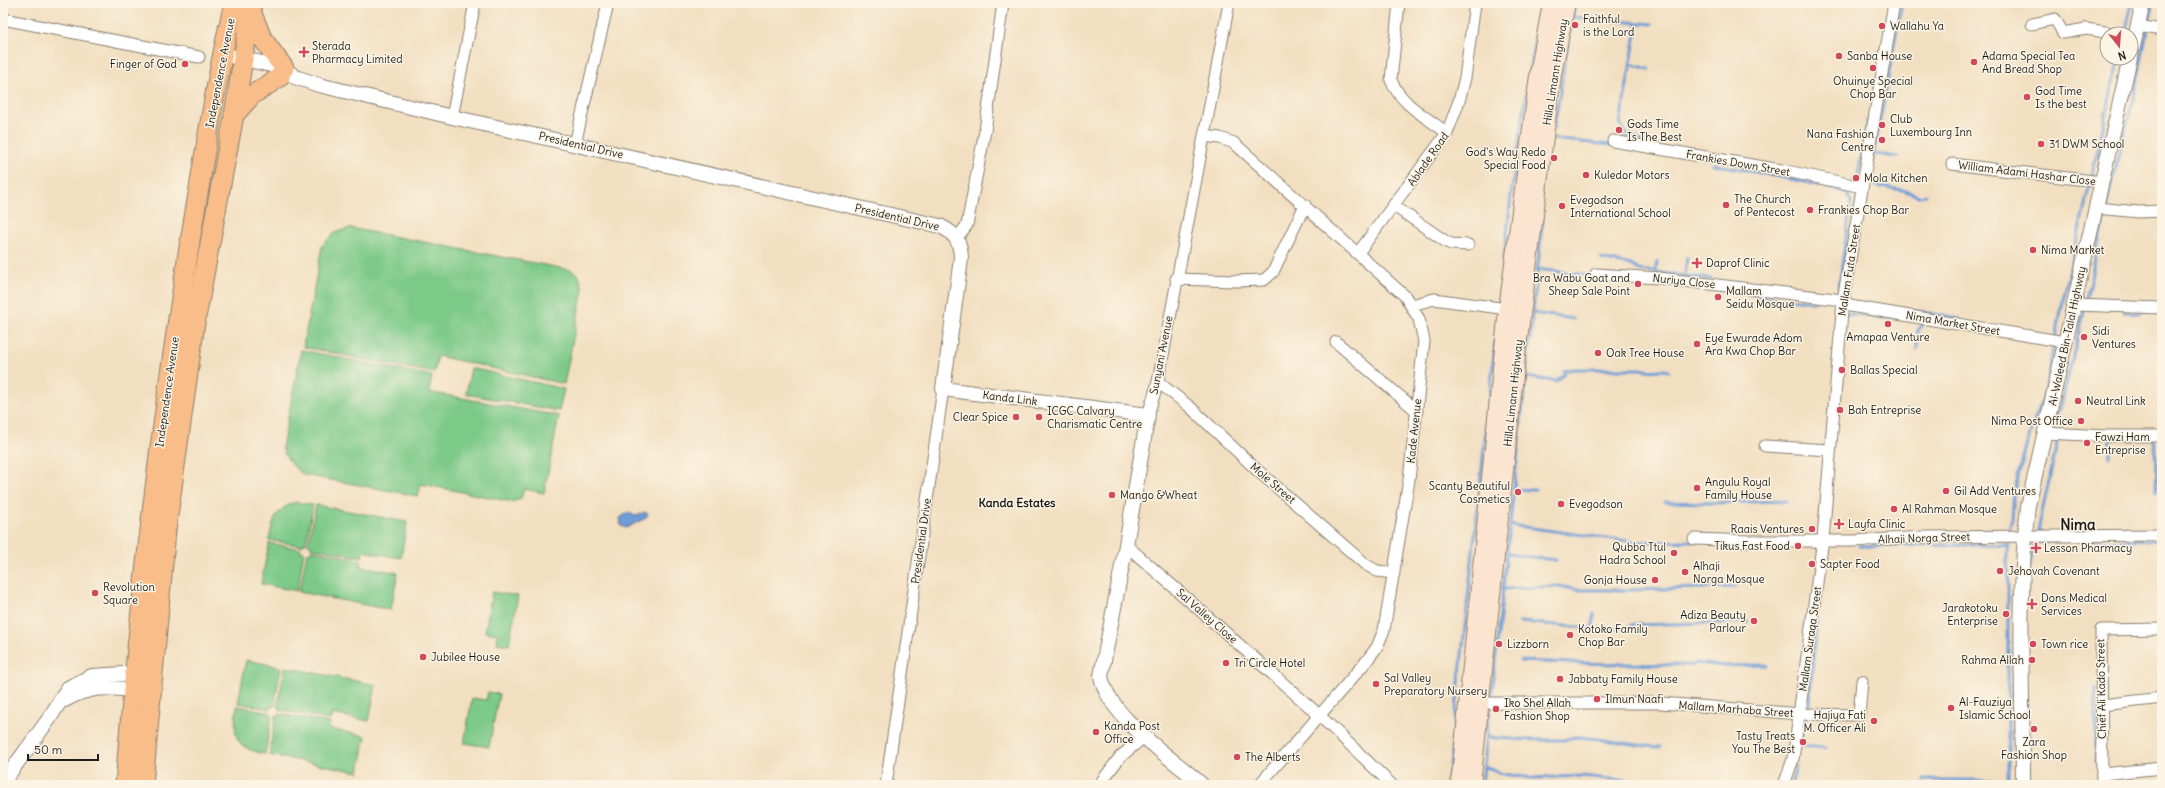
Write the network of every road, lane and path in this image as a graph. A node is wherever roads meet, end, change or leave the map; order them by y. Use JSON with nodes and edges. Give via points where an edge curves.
{"nodes":[{"id":1,"x":475,"y":3,"type":"edge"},
{"id":2,"x":608,"y":3,"type":"edge"},
{"id":3,"x":1003,"y":3,"type":"edge"},
{"id":4,"x":1229,"y":3,"type":"edge"},
{"id":5,"x":1399,"y":3,"type":"edge"},
{"id":6,"x":1475,"y":3,"type":"edge"},
{"id":7,"x":1551,"y":3,"type":"edge"},
{"id":8,"x":1566,"y":3,"type":"edge"},
{"id":9,"x":1894,"y":3,"type":"edge"},
{"id":10,"x":2143,"y":3,"type":"edge"},
{"id":11,"x":246,"y":5,"type":"edge"},
{"id":12,"x":3,"y":18,"type":"edge"},
{"id":13,"x":2032,"y":24,"type":"dead end"},
{"id":14,"x":2136,"y":26,"type":"edge"},
{"id":15,"x":2162,"y":30,"type":"edge"},
{"id":16,"x":2099,"y":31,"type":"edge"},
{"id":17,"x":2139,"y":33,"type":"edge"},
{"id":18,"x":199,"y":57,"type":"dead end"},
{"id":19,"x":221,"y":58,"type":"junction"},
{"id":20,"x":242,"y":62,"type":"junction"},
{"id":21,"x":2128,"y":66,"type":"edge"},
{"id":22,"x":286,"y":74,"type":"junction"},
{"id":23,"x":234,"y":115,"type":"junction"},
{"id":24,"x":452,"y":118,"type":"junction"},
{"id":25,"x":1447,"y":133,"type":"junction"},
{"id":26,"x":1204,"y":136,"type":"junction"},
{"id":27,"x":1613,"y":141,"type":"dead end"},
{"id":28,"x":575,"y":144,"type":"junction"},
{"id":29,"x":1952,"y":164,"type":"dead end"},
{"id":30,"x":2102,"y":182,"type":"junction"},
{"id":31,"x":1862,"y":187,"type":"junction"},
{"id":32,"x":1305,"y":205,"type":"junction"},
{"id":33,"x":1394,"y":206,"type":"junction"},
{"id":34,"x":2096,"y":208,"type":"junction"},
{"id":35,"x":2162,"y":211,"type":"edge"},
{"id":36,"x":957,"y":238,"type":"junction"},
{"id":37,"x":1468,"y":245,"type":"dead end"},
{"id":38,"x":1358,"y":253,"type":"junction"},
{"id":39,"x":1596,"y":274,"type":"dead end"},
{"id":40,"x":1176,"y":279,"type":"junction"},
{"id":41,"x":1843,"y":300,"type":"junction"},
{"id":42,"x":1412,"y":305,"type":"junction"},
{"id":43,"x":2074,"y":305,"type":"junction"},
{"id":44,"x":2162,"y":308,"type":"edge"},
{"id":45,"x":1507,"y":309,"type":"junction"},
{"id":46,"x":1336,"y":342,"type":"dead end"},
{"id":47,"x":2065,"y":342,"type":"junction"},
{"id":48,"x":1158,"y":382,"type":"junction"},
{"id":49,"x":943,"y":389,"type":"junction"},
{"id":50,"x":1416,"y":411,"type":"junction"},
{"id":51,"x":1148,"y":415,"type":"junction"},
{"id":52,"x":2046,"y":433,"type":"junction"},
{"id":53,"x":2162,"y":436,"type":"edge"},
{"id":54,"x":1765,"y":446,"type":"dead end"},
{"id":55,"x":1829,"y":450,"type":"junction"},
{"id":56,"x":2162,"y":535,"type":"edge"},
{"id":57,"x":2024,"y":536,"type":"junction"},
{"id":58,"x":1694,"y":539,"type":"dead end"},
{"id":59,"x":1823,"y":539,"type":"junction"},
{"id":60,"x":1126,"y":545,"type":"junction"},
{"id":61,"x":1394,"y":572,"type":"junction"},
{"id":62,"x":2162,"y":629,"type":"edge"},
{"id":63,"x":1862,"y":681,"type":"dead end"},
{"id":64,"x":142,"y":683,"type":"junction"},
{"id":65,"x":2162,"y":698,"type":"edge"},
{"id":66,"x":1480,"y":703,"type":"junction"},
{"id":67,"x":2102,"y":705,"type":"junction"},
{"id":68,"x":1800,"y":714,"type":"junction"},
{"id":69,"x":1319,"y":715,"type":"junction"},
{"id":70,"x":1145,"y":736,"type":"junction"},
{"id":71,"x":2162,"y":768,"type":"edge"},
{"id":72,"x":2102,"y":780,"type":"edge"},
{"id":73,"x":3,"y":782,"type":"edge"},
{"id":74,"x":126,"y":785,"type":"edge"},
{"id":75,"x":144,"y":785,"type":"edge"},
{"id":76,"x":886,"y":785,"type":"edge"},
{"id":77,"x":1099,"y":785,"type":"edge"},
{"id":78,"x":1202,"y":785,"type":"edge"},
{"id":79,"x":1259,"y":785,"type":"edge"},
{"id":80,"x":1392,"y":785,"type":"edge"},
{"id":81,"x":1459,"y":785,"type":"edge"},
{"id":82,"x":1472,"y":785,"type":"edge"},
{"id":83,"x":1784,"y":785,"type":"edge"},
{"id":84,"x":2023,"y":785,"type":"edge"}],
"edges":[{"from":1,"to":24,"type":"street"},
{"from":2,"to":28,"type":"street"},
{"from":3,"to":36,"type":"street","via":[[985,131],[968,225]]},
{"from":4,"to":26,"type":"street","name":"Sunyani Avenue"},
{"from":5,"to":25,"type":"street","via":[[1391,80],[1394,89],[1406,102]]},
{"from":6,"to":25,"type":"street","name":"Ablade Road","via":[[1465,78]]},
{"from":7,"to":45,"type":"main road","name":"Hilla Limann Highway","via":[[1539,68]]},
{"from":8,"to":66,"type":"main road","name":"Hilla Limann Highway","via":[[1518,347]]},
{"from":9,"to":31,"type":"street","name":"Mallam Futa Street"},
{"from":10,"to":14,"type":"street"},
{"from":11,"to":19,"type":"highway","name":"Independence Avenue"},
{"from":11,"to":20,"type":"highway","name":"Independence Avenue"},
{"from":11,"to":22,"type":"highway","via":[[262,38]]},
{"from":12,"to":18,"type":"street"},
{"from":13,"to":16,"type":"street","via":[[2055,19],[2063,33],[2086,29]]},
{"from":15,"to":17,"type":"street"},
{"from":19,"to":20,"type":"street","name":"Presidential Drive"},
{"from":19,"to":64,"type":"highway","name":"Independence Avenue","via":[[170,369]]},
{"from":20,"to":22,"type":"street","name":"Presidential Drive"},
{"from":20,"to":23,"type":"highway","name":"Independence Avenue"},
{"from":21,"to":30,"type":"street","name":"Al-Waleed Bin-Talal Highway"},
{"from":22,"to":23,"type":"highway","via":[[252,95]]},
{"from":22,"to":24,"type":"street","name":"Presidential Drive","via":[[319,85]]},
{"from":23,"to":64,"type":"highway","name":"Independence Avenue","via":[[195,324]]},
{"from":24,"to":28,"type":"street","name":"Presidential Drive"},
{"from":25,"to":33,"type":"street","name":"Ablade Road"},
{"from":26,"to":32,"type":"street","name":"Kade Avenue","via":[[1234,143]]},
{"from":26,"to":40,"type":"street","name":"Sunyani Avenue"},
{"from":27,"to":31,"type":"street","name":"Frankies Down Street","via":[[1787,171]]},
{"from":28,"to":36,"type":"street","name":"Presidential Drive","via":[[940,226]]},
{"from":29,"to":30,"type":"street","name":"William Adami Hashar Close"},
{"from":30,"to":34,"type":"street","name":"Al-Waleed Bin-Talal Highway"},
{"from":31,"to":41,"type":"street","name":"Mallam Futa Street"},
{"from":32,"to":38,"type":"street","name":"Kade Avenue"},
{"from":32,"to":40,"type":"street","via":[[1273,272],[1264,280]]},
{"from":33,"to":37,"type":"street","via":[[1445,241]]},
{"from":33,"to":38,"type":"street","name":"Ablade Road"},
{"from":34,"to":35,"type":"street","via":[[2139,212]]},
{"from":34,"to":43,"type":"street","name":"Al-Waleed Bin-Talal Highway"},
{"from":36,"to":49,"type":"street","name":"Presidential Drive","via":[[961,258]]},
{"from":38,"to":42,"type":"street","name":"Kade Avenue"},
{"from":39,"to":41,"type":"street","name":"Nuriya Close","via":[[1659,278]]},
{"from":40,"to":48,"type":"street","name":"Sunyani Avenue"},
{"from":41,"to":47,"type":"street","name":"Nima Market Street","via":[[1850,306]]},
{"from":41,"to":55,"type":"street","name":"Mallam Futa Street"},
{"from":42,"to":45,"type":"street","via":[[1434,299]]},
{"from":42,"to":50,"type":"street","name":"Kade Avenue","via":[[1419,319],[1424,341]]},
{"from":43,"to":44,"type":"street"},
{"from":43,"to":47,"type":"street","name":"Al-Waleed Bin-Talal Highway"},
{"from":45,"to":81,"type":"main road","name":"Hilla Limann Highway"},
{"from":46,"to":50,"type":"street"},
{"from":47,"to":52,"type":"street","name":"Al-Waleed Bin-Talal Highway"},
{"from":48,"to":51,"type":"street","name":"Sunyani Avenue"},
{"from":48,"to":61,"type":"street","name":"Mole Street","via":[[1190,407],[1257,470],[1365,564],[1377,571]]},
{"from":49,"to":51,"type":"street","name":"Kanda Link"},
{"from":49,"to":76,"type":"street","name":"Presidential Drive"},
{"from":50,"to":61,"type":"street","name":"Kade Avenue","via":[[1409,480]]},
{"from":51,"to":60,"type":"street","name":"Sunyani Avenue"},
{"from":52,"to":53,"type":"street"},
{"from":52,"to":57,"type":"street","name":"Al-Waleed Bin-Talal Highway","via":[[2028,506]]},
{"from":54,"to":55,"type":"street"},
{"from":55,"to":59,"type":"street","name":"Mallam Futa Street"},
{"from":56,"to":57,"type":"street","name":"Alhaji Norga Street"},
{"from":57,"to":59,"type":"street","name":"Alhaji Norga Street","via":[[1853,541]]},
{"from":57,"to":84,"type":"street","name":"Al-Waleed Bin-Talal Highway"},
{"from":58,"to":59,"type":"street","name":"Alhaji Norga Street"},
{"from":59,"to":68,"type":"street","name":"Mallam Suraqa Street"},
{"from":60,"to":69,"type":"street","name":"Sal Valley Close"},
{"from":60,"to":70,"type":"street","name":"Sunyani Avenue","via":[[1101,676],[1107,696],[1119,712]]},
{"from":61,"to":69,"type":"street","name":"Kade Avenue","via":[[1388,613],[1377,647]]},
{"from":62,"to":67,"type":"street","name":"Chief Ali Kado Street","via":[[2101,630]]},
{"from":63,"to":68,"type":"street","name":"Mallam Marhaba Street","via":[[1859,715]]},
{"from":64,"to":73,"type":"street","via":[[91,688],[61,702]]},
{"from":64,"to":74,"type":"highway","name":"Independence Avenue"},
{"from":64,"to":75,"type":"highway","name":"Independence Avenue"},
{"from":65,"to":67,"type":"street"},
{"from":66,"to":68,"type":"street","name":"Mallam Marhaba Street","via":[[1661,703]]},
{"from":66,"to":82,"type":"main road","name":"Hilla Limann Highway"},
{"from":67,"to":72,"type":"street","name":"Chief Ali Kado Street"},
{"from":68,"to":83,"type":"street","name":"Mallam Suraqa Street","via":[[1793,759]]},
{"from":69,"to":79,"type":"street","name":"Kade Avenue"},
{"from":69,"to":80,"type":"street","name":"Sal Valley Close"},
{"from":70,"to":77,"type":"street","via":[[1120,757]]},
{"from":70,"to":78,"type":"street","name":"Sunyani Avenue"},
{"from":71,"to":72,"type":"street"}]}
